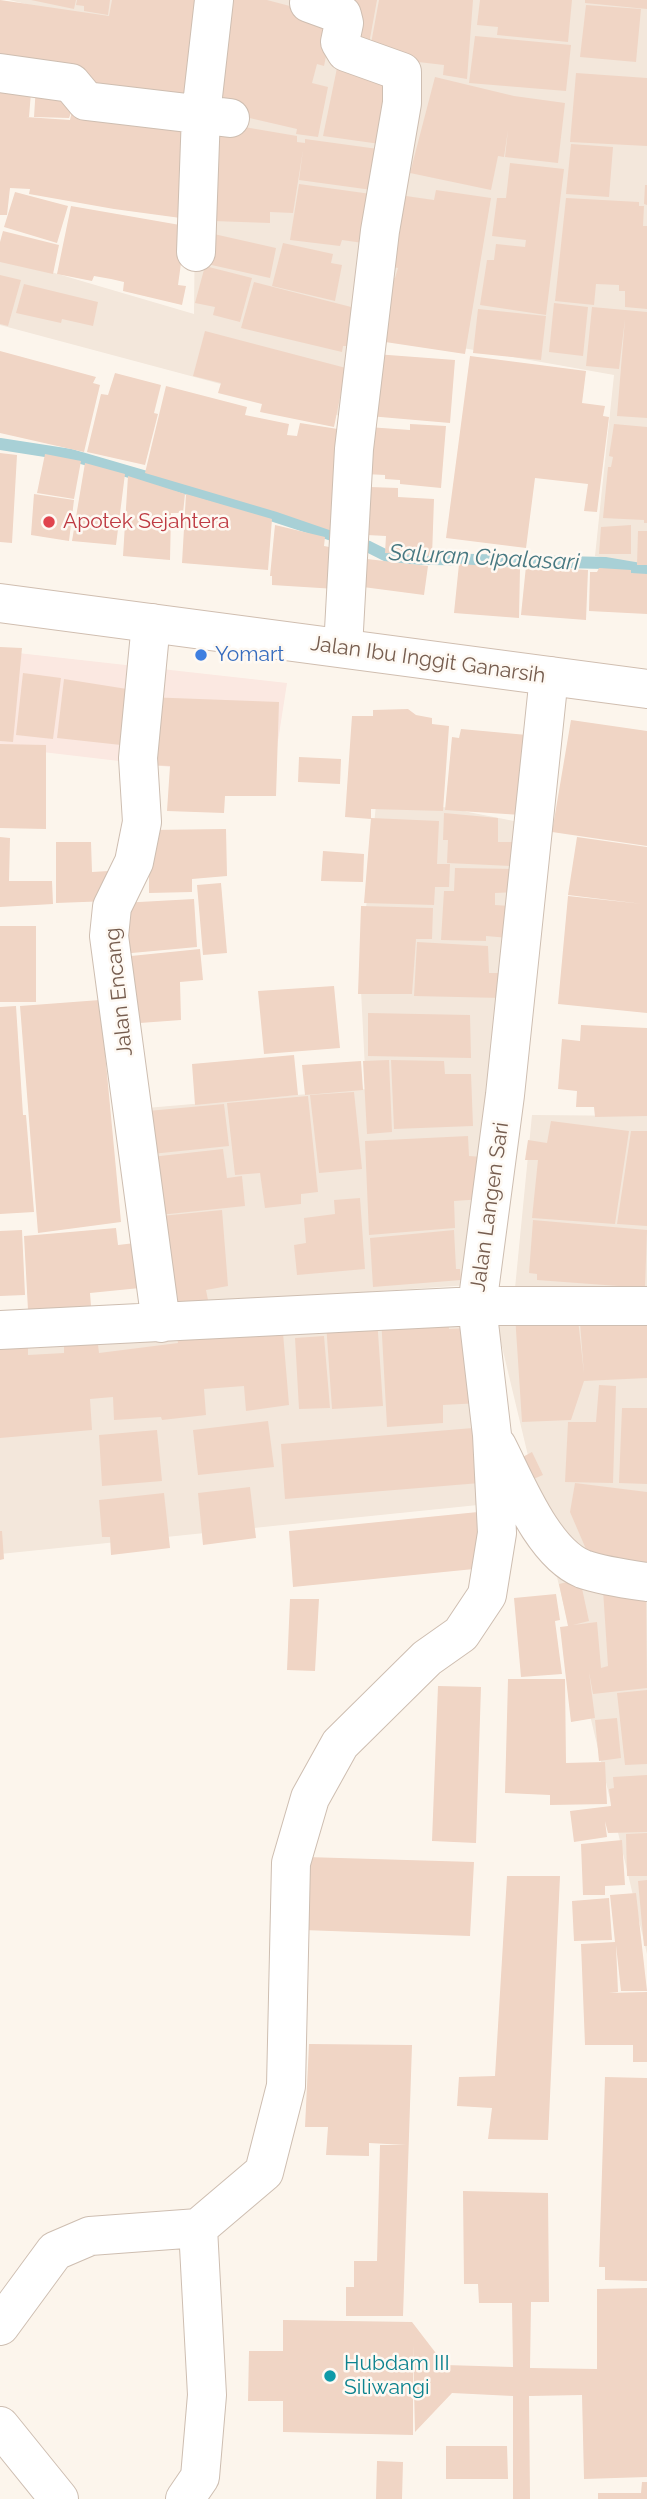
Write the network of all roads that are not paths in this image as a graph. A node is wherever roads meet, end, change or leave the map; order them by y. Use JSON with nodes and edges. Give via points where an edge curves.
{"nodes":[{"id":1,"x":214,"y":0,"type":"edge"},
{"id":2,"x":306,"y":1,"type":"edge"},
{"id":3,"x":0,"y":73,"type":"edge"},
{"id":4,"x":215,"y":116,"type":"junction"},
{"id":5,"x":197,"y":251,"type":"dead end"},
{"id":6,"x":0,"y":603,"type":"edge"},
{"id":7,"x":151,"y":623,"type":"junction"},
{"id":8,"x":343,"y":649,"type":"junction"},
{"id":9,"x":549,"y":676,"type":"junction"},
{"id":10,"x":647,"y":689,"type":"edge"},
{"id":11,"x":477,"y":1306,"type":"junction"},
{"id":12,"x":647,"y":1306,"type":"edge"},
{"id":13,"x":161,"y":1323,"type":"junction"},
{"id":14,"x":0,"y":1330,"type":"edge"},
{"id":15,"x":492,"y":1435,"type":"junction"},
{"id":16,"x":647,"y":1582,"type":"edge"},
{"id":17,"x":198,"y":2228,"type":"junction"},
{"id":18,"x":0,"y":2326,"type":"edge"},
{"id":19,"x":0,"y":2426,"type":"edge"},
{"id":20,"x":60,"y":2499,"type":"edge"},
{"id":21,"x":186,"y":2499,"type":"edge"}],
"edges":[{"from":1,"to":4,"type":"street"},
{"from":2,"to":8,"type":"street","via":[[342,15],[340,42],[346,52],[402,72],[402,103],[380,231],[354,449]]},
{"from":3,"to":4,"type":"street","via":[[71,83],[86,102]]},
{"from":4,"to":5,"type":"street"},
{"from":6,"to":7,"type":"street","name":"Jalan Ibu Inggit Ganarsih"},
{"from":7,"to":8,"type":"street","name":"Jalan Ibu Inggit Ganarsih"},
{"from":7,"to":13,"type":"street","name":"Jalan Encang","via":[[138,758],[142,822],[134,862],[113,908],[109,936]]},
{"from":8,"to":9,"type":"street","name":"Jalan Ibu Inggit Ganarsih"},
{"from":9,"to":10,"type":"street","name":"Jalan Ibu Inggit Ganarsih"},
{"from":9,"to":11,"type":"street","name":"Jalan Langen Sari","via":[[505,1095]]},
{"from":11,"to":12,"type":"street"},
{"from":11,"to":13,"type":"street","name":"Jalan Langen Sari"},
{"from":11,"to":15,"type":"street"},
{"from":13,"to":14,"type":"street","name":"Jalan Langen Sari"},
{"from":15,"to":16,"type":"street","via":[[536,1521],[563,1557],[582,1568]]},
{"from":15,"to":17,"type":"street","via":[[497,1533],[487,1595],[461,1634],[427,1658],[340,1744],[310,1798],[291,1863],[286,2086],[264,2172]]},
{"from":17,"to":18,"type":"street","via":[[90,2236],[55,2251]]},
{"from":17,"to":21,"type":"street","via":[[206,2395],[200,2476]]},
{"from":19,"to":20,"type":"street"}]}
